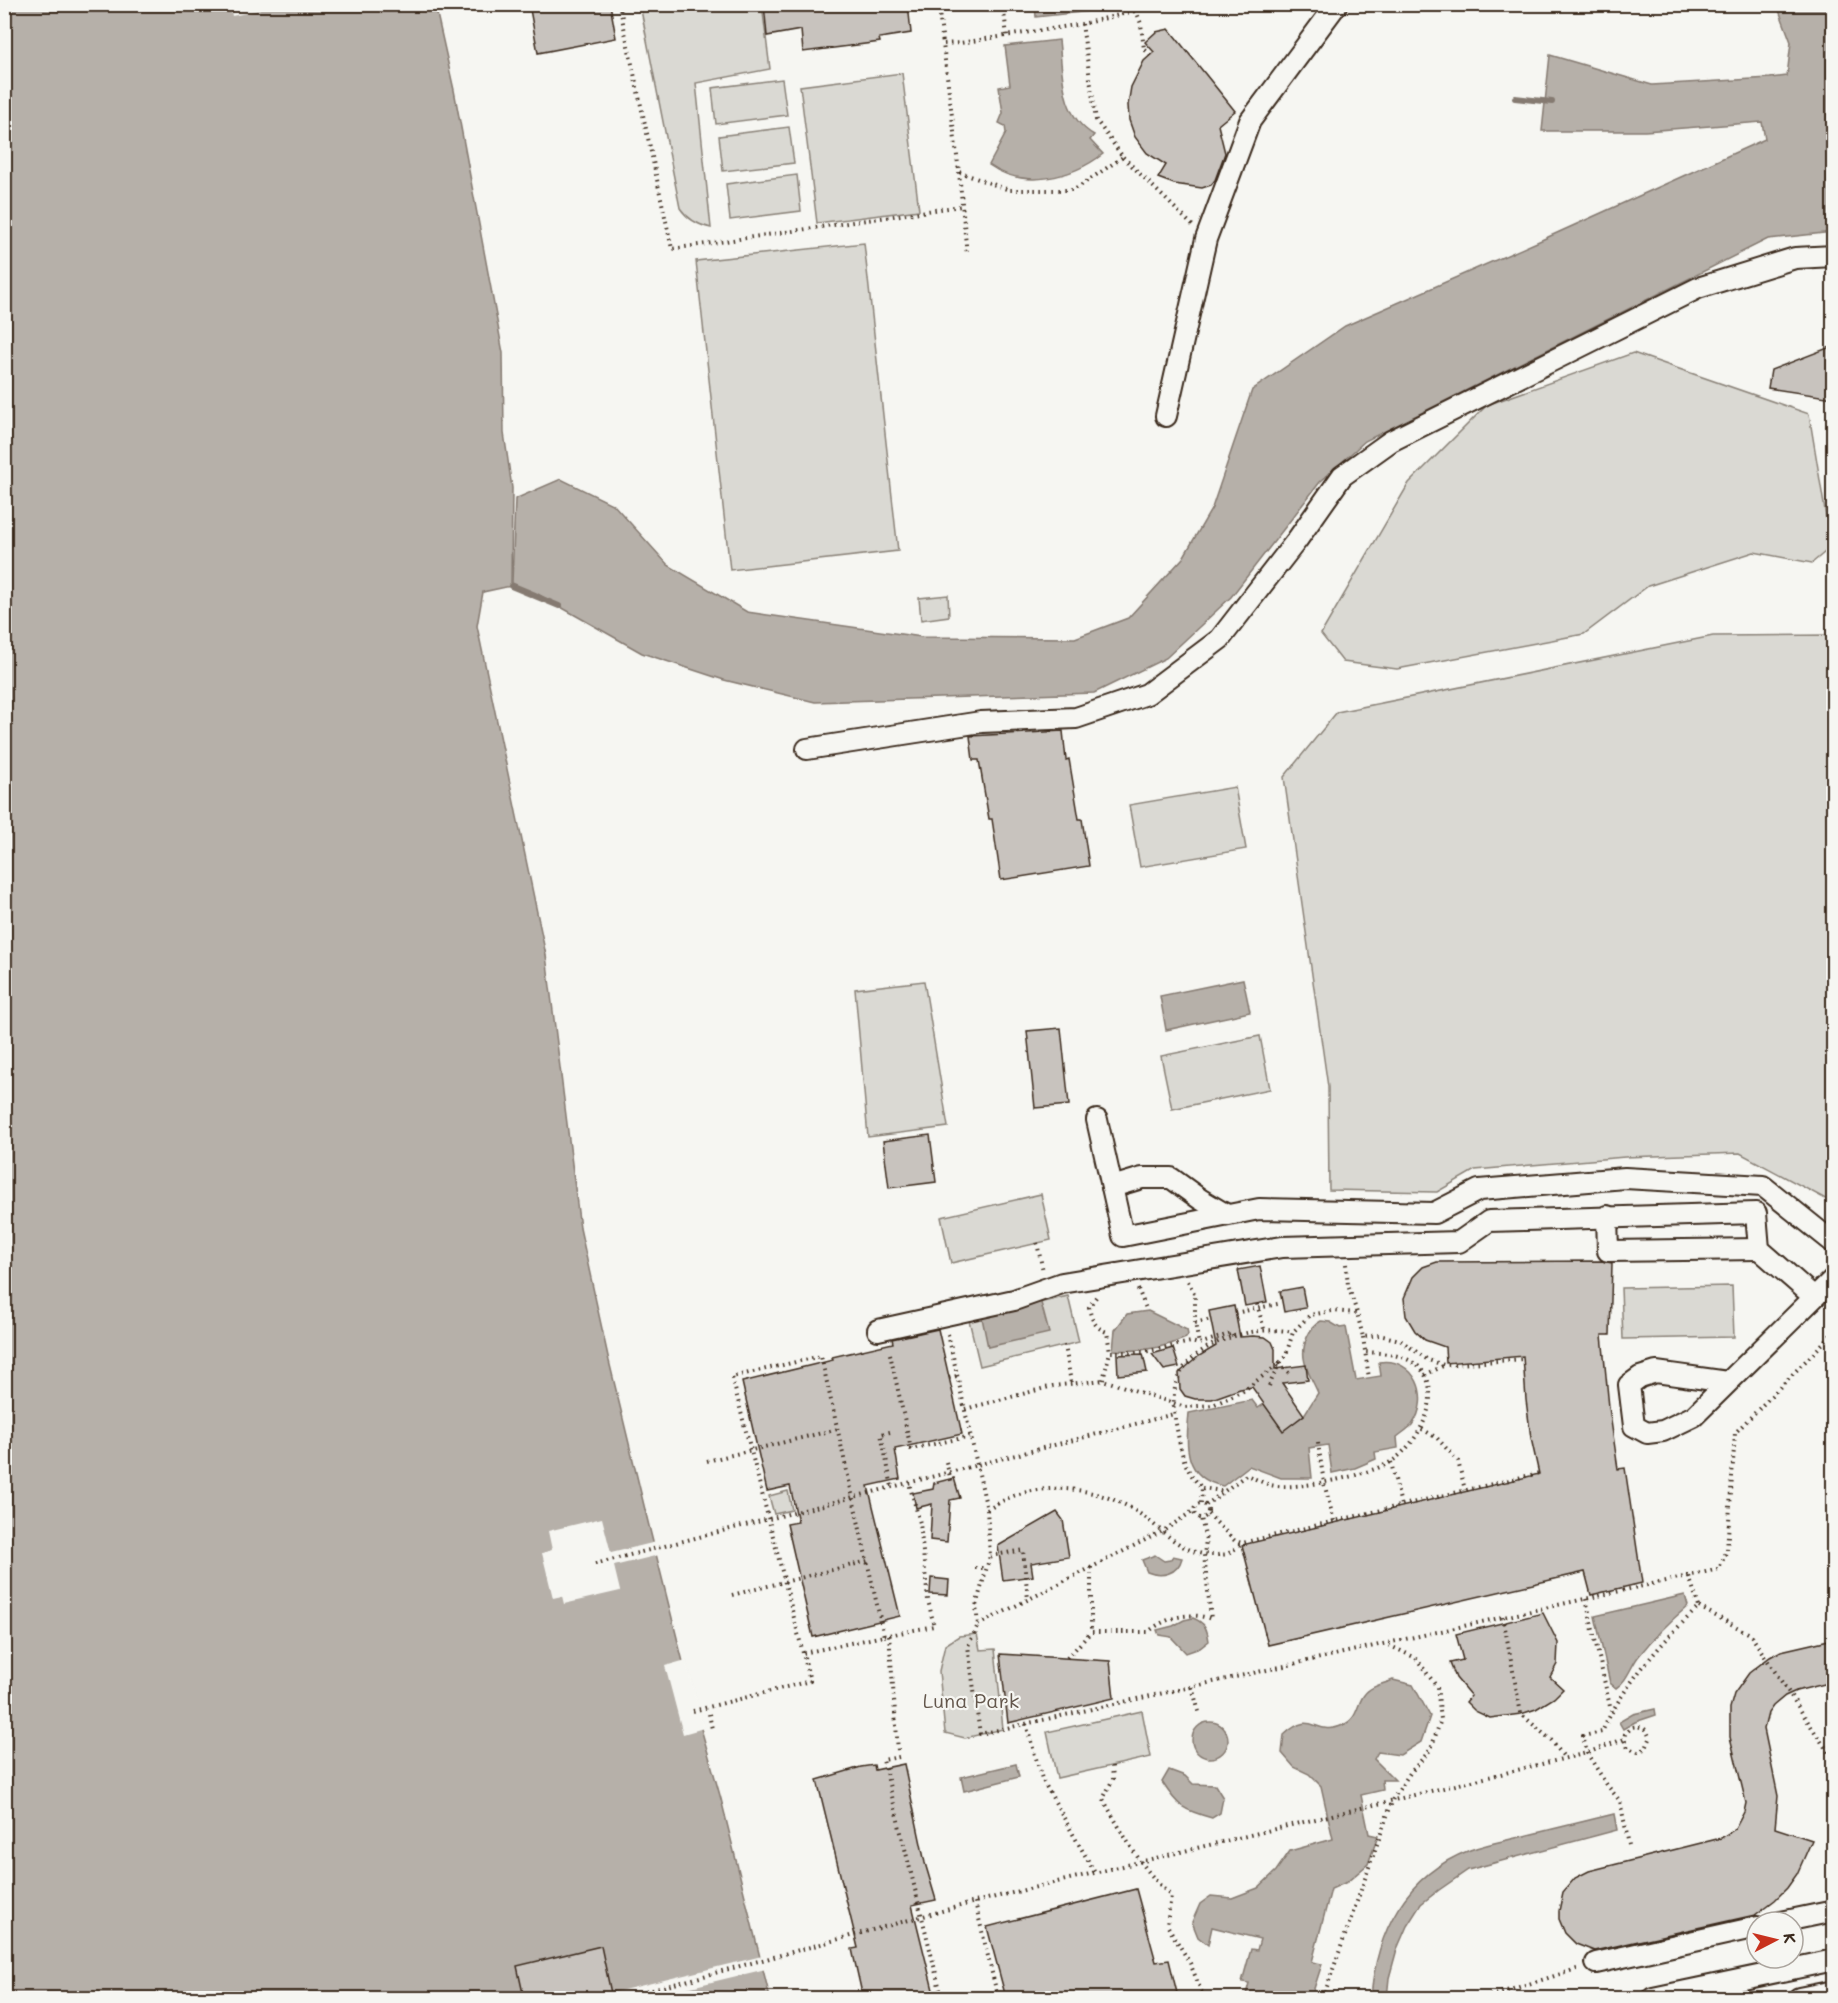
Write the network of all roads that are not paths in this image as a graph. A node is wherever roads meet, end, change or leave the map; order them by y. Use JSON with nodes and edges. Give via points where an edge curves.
{"nodes":[{"id":1,"x":1337,"y":4,"type":"edge"},
{"id":2,"x":1833,"y":256,"type":"edge"},
{"id":3,"x":1166,"y":416,"type":"dead end"},
{"id":4,"x":807,"y":749,"type":"dead end"},
{"id":5,"x":1097,"y":1120,"type":"dead end"},
{"id":6,"x":1112,"y":1188,"type":"junction"},
{"id":7,"x":1227,"y":1215,"type":"junction"},
{"id":8,"x":1607,"y":1216,"type":"junction"},
{"id":9,"x":1833,"y":1243,"type":"edge"},
{"id":10,"x":1759,"y":1249,"type":"junction"},
{"id":11,"x":1833,"y":1278,"type":"edge"},
{"id":12,"x":1814,"y":1297,"type":"junction"},
{"id":13,"x":878,"y":1330,"type":"dead end"},
{"id":14,"x":1728,"y":1382,"type":"junction"},
{"id":15,"x":1833,"y":1911,"type":"edge"},
{"id":16,"x":1805,"y":1917,"type":"edge"},
{"id":17,"x":1745,"y":1930,"type":"edge"},
{"id":18,"x":1833,"y":1960,"type":"edge"},
{"id":19,"x":1596,"y":1963,"type":"road end"},
{"id":20,"x":1833,"y":1991,"type":"edge"},
{"id":21,"x":1653,"y":1998,"type":"edge"},
{"id":22,"x":1799,"y":1998,"type":"edge"}],
"edges":[{"from":1,"to":3,"type":"street","via":[[1250,121],[1206,239]]},
{"from":2,"to":4,"type":"street","via":[[1795,258],[1698,288],[1390,441],[1342,476],[1220,639],[1147,694],[1076,717],[981,722]]},
{"from":5,"to":6,"type":"street"},
{"from":6,"to":7,"type":"street","via":[[1142,1178],[1171,1178]]},
{"from":6,"to":7,"type":"street","via":[[1123,1236]]},
{"from":7,"to":9,"type":"street","via":[[1259,1209],[1434,1213],[1479,1190],[1625,1178],[1740,1183],[1763,1186]]},
{"from":8,"to":10,"type":"street","via":[[1756,1213]]},
{"from":8,"to":10,"type":"street","via":[[1608,1251]]},
{"from":8,"to":13,"type":"street","via":[[1489,1221],[1459,1242],[1282,1247],[1062,1283],[1014,1300]]},
{"from":10,"to":12,"type":"street"},
{"from":11,"to":12,"type":"street"},
{"from":12,"to":14,"type":"street"},
{"from":14,"to":14,"type":"street","via":[[1656,1372],[1640,1377],[1629,1385],[1634,1426],[1647,1433],[1663,1431],[1694,1416]]},
{"from":15,"to":16,"type":"street"},
{"from":17,"to":19,"type":"street"},
{"from":18,"to":21,"type":"street"},
{"from":20,"to":22,"type":"street"}]}
